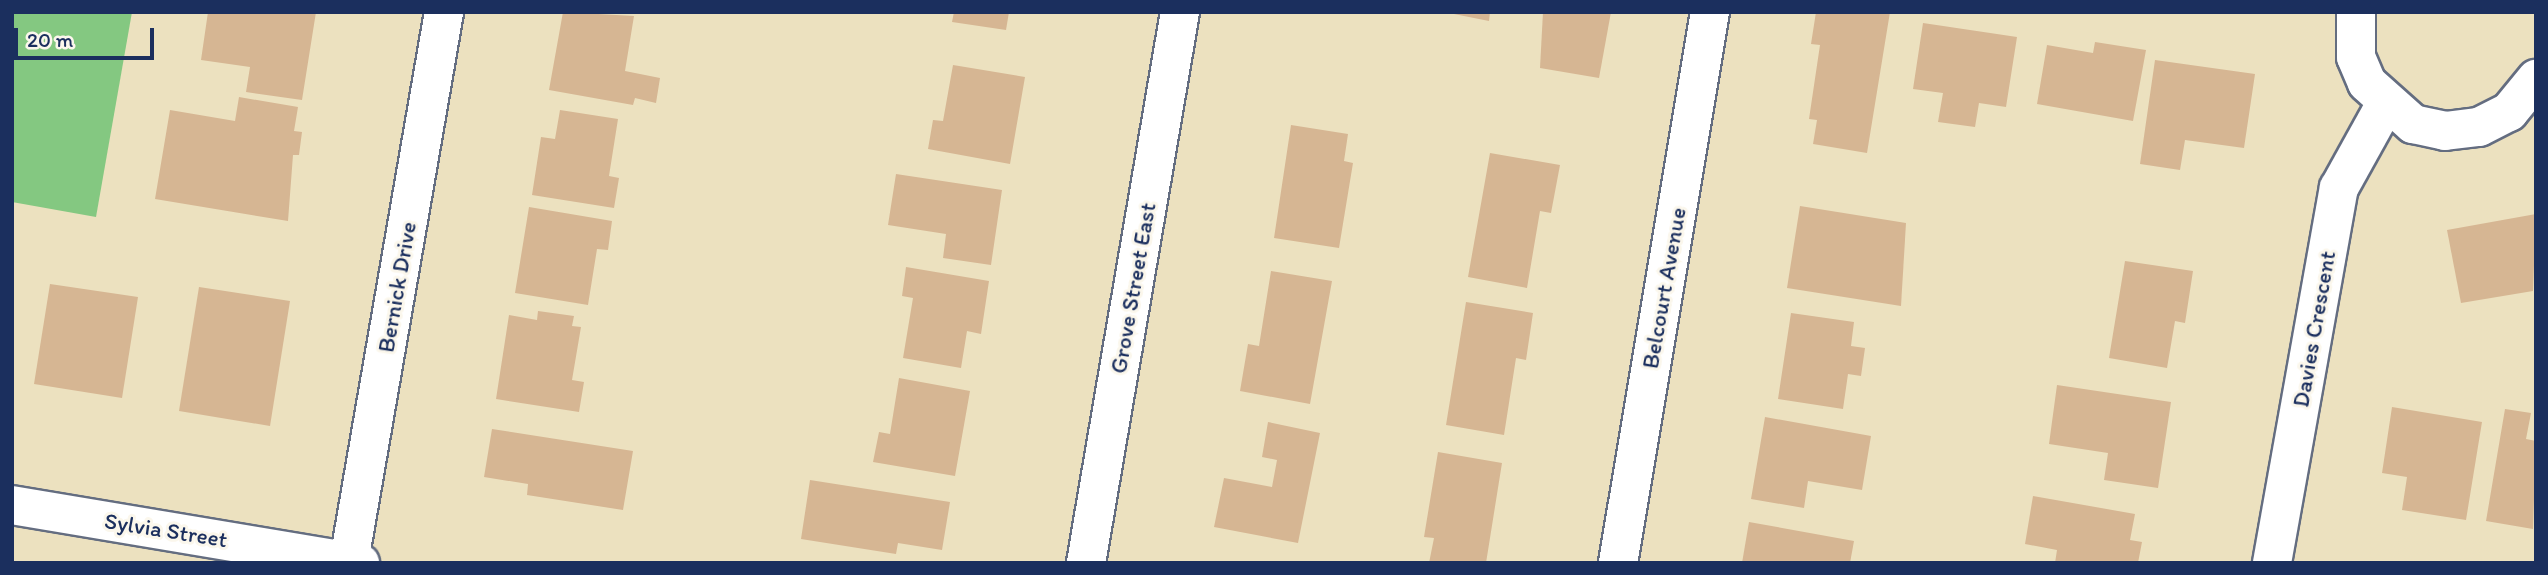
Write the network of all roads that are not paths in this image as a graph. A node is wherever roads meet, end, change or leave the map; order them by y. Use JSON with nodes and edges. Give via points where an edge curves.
{"nodes":[{"id":1,"x":444,"y":12,"type":"edge"},
{"id":2,"x":1180,"y":12,"type":"edge"},
{"id":3,"x":1710,"y":12,"type":"edge"},
{"id":4,"x":2356,"y":12,"type":"edge"},
{"id":5,"x":2536,"y":79,"type":"edge"},
{"id":6,"x":2385,"y":105,"type":"junction"},
{"id":7,"x":12,"y":505,"type":"edge"},
{"id":8,"x":355,"y":562,"type":"edge"},
{"id":9,"x":1086,"y":563,"type":"edge"},
{"id":10,"x":1618,"y":563,"type":"edge"},
{"id":11,"x":2272,"y":563,"type":"edge"}],
"edges":[{"from":1,"to":8,"type":"street","name":"Bernick Drive"},
{"from":2,"to":9,"type":"street","name":"Grove Street East"},
{"from":3,"to":10,"type":"street","name":"Belcourt Avenue"},
{"from":4,"to":6,"type":"street","via":[[2356,57]]},
{"from":5,"to":6,"type":"street","via":[[2509,113],[2479,127],[2445,131],[2413,124]]},
{"from":6,"to":11,"type":"street","name":"Davies Crescent","via":[[2339,188]]},
{"from":7,"to":8,"type":"street","name":"Sylvia Street"}]}
